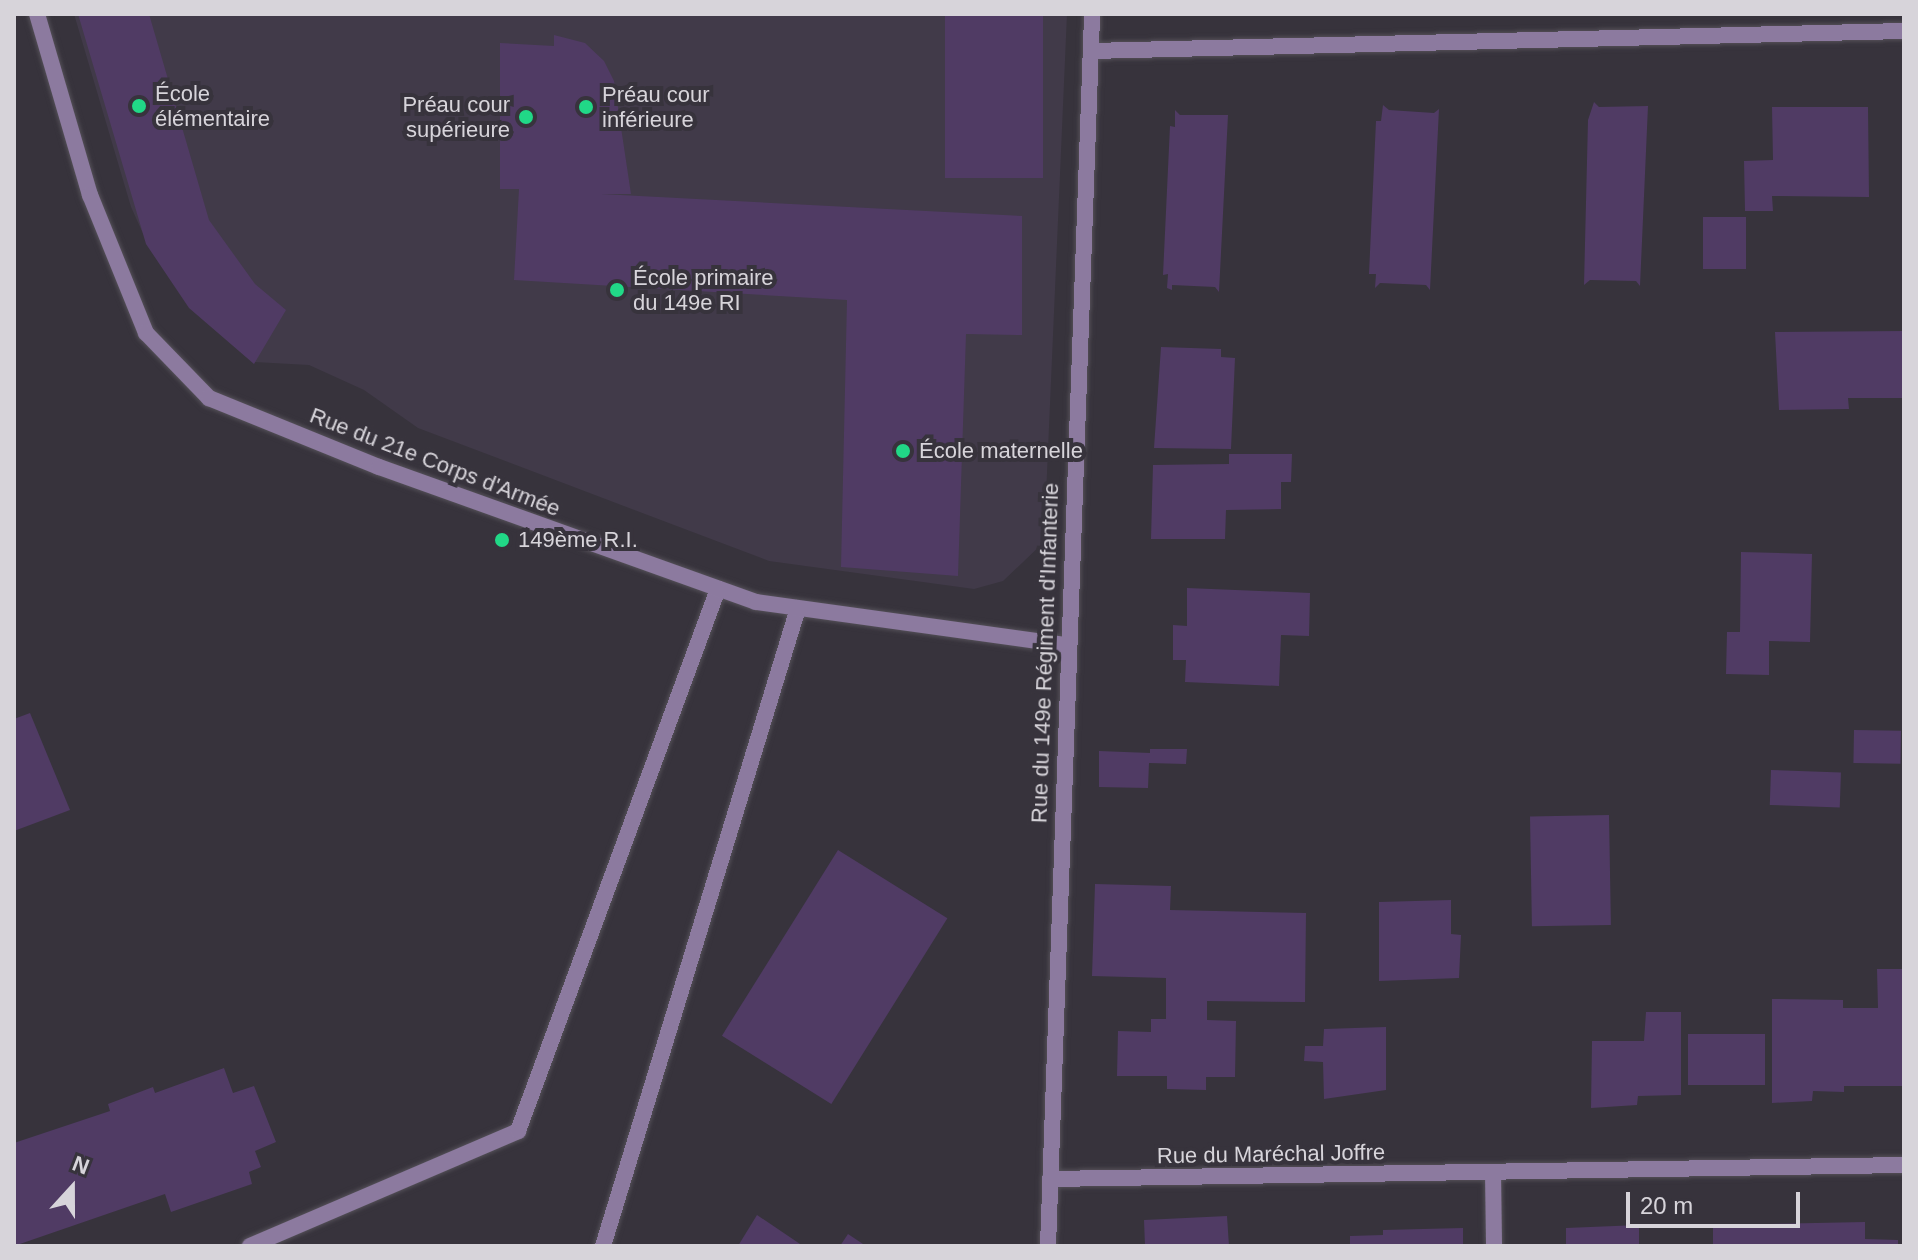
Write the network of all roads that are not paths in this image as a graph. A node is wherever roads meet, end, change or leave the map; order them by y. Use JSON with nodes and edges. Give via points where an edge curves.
{"nodes":[{"id":1,"x":37,"y":14,"type":"edge"},
{"id":2,"x":1092,"y":14,"type":"edge"},
{"id":3,"x":1904,"y":31,"type":"edge"},
{"id":4,"x":1091,"y":51,"type":"junction"},
{"id":5,"x":718,"y":589,"type":"junction"},
{"id":6,"x":798,"y":608,"type":"junction"},
{"id":7,"x":1066,"y":645,"type":"junction"},
{"id":8,"x":1904,"y":1165,"type":"edge"},
{"id":9,"x":1493,"y":1172,"type":"junction"},
{"id":10,"x":1050,"y":1179,"type":"junction"},
{"id":11,"x":250,"y":1246,"type":"edge"},
{"id":12,"x":603,"y":1246,"type":"edge"},
{"id":13,"x":1048,"y":1246,"type":"edge"},
{"id":14,"x":1494,"y":1246,"type":"edge"}],
"edges":[{"from":1,"to":5,"type":"street","name":"Rue du 21e Corps d'Armée","via":[[90,195],[146,333],[209,398],[379,467]]},
{"from":2,"to":4,"type":"street","name":"Rue du 149e Régiment d'Infanterie"},
{"from":3,"to":4,"type":"street"},
{"from":4,"to":7,"type":"street","name":"Rue du 149e Régiment d'Infanterie"},
{"from":5,"to":6,"type":"street","name":"Rue du 21e Corps d'Armée"},
{"from":5,"to":11,"type":"street","via":[[518,1131]]},
{"from":6,"to":7,"type":"street","name":"Rue du 21e Corps d'Armée"},
{"from":6,"to":12,"type":"street"},
{"from":7,"to":10,"type":"street","name":"Rue du 149e Régiment d'Infanterie"},
{"from":8,"to":9,"type":"street","name":"Rue du Maréchal Joffre"},
{"from":9,"to":10,"type":"street","name":"Rue du Maréchal Joffre"},
{"from":9,"to":14,"type":"street"},
{"from":10,"to":13,"type":"street","name":"Rue du 149e Régiment d'Infanterie"}]}
